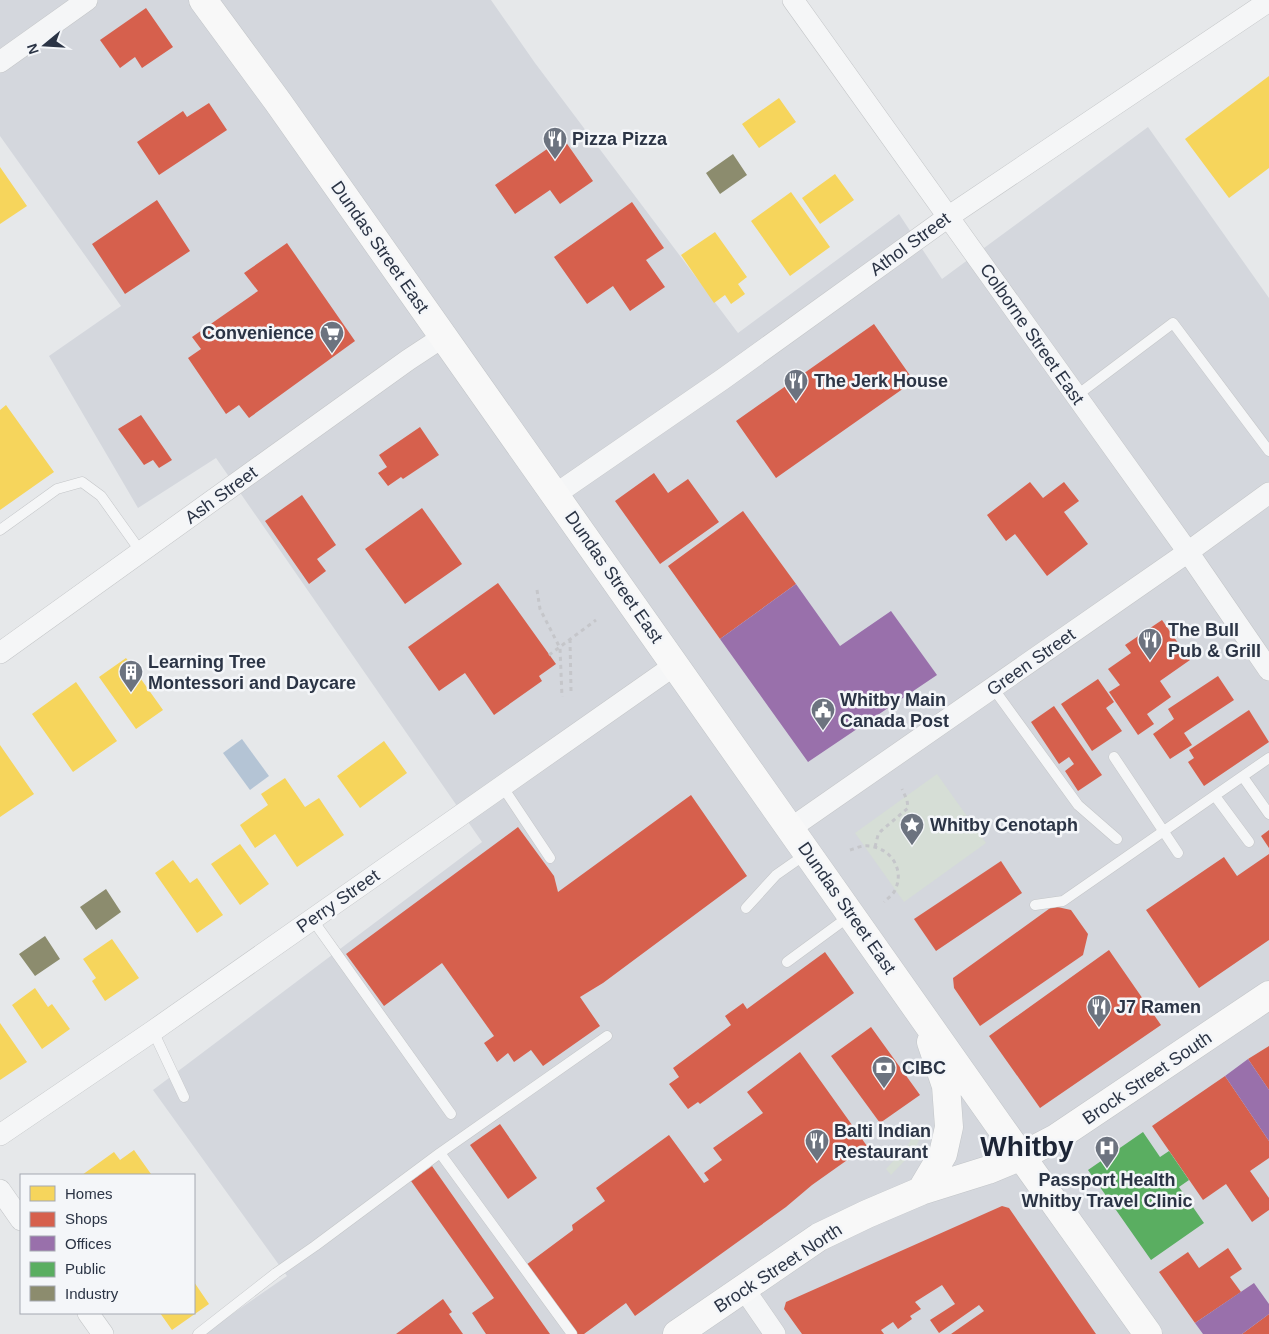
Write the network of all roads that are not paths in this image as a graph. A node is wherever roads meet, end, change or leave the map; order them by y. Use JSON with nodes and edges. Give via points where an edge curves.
{"nodes":[{"id":1,"x":87,"y":0,"type":"edge"},
{"id":2,"x":203,"y":0,"type":"edge"},
{"id":3,"x":793,"y":0,"type":"edge"},
{"id":4,"x":1269,"y":1,"type":"edge"},
{"id":5,"x":0,"y":62,"type":"edge"},
{"id":6,"x":948,"y":217,"type":"junction"},
{"id":7,"x":443,"y":337,"type":"junction"},
{"id":8,"x":1076,"y":396,"type":"junction"},
{"id":9,"x":1269,"y":451,"type":"edge"},
{"id":10,"x":1269,"y":493,"type":"edge"},
{"id":11,"x":556,"y":494,"type":"junction"},
{"id":12,"x":0,"y":530,"type":"edge"},
{"id":13,"x":141,"y":552,"type":"junction"},
{"id":14,"x":1188,"y":552,"type":"junction"},
{"id":15,"x":0,"y":653,"type":"edge"},
{"id":16,"x":676,"y":664,"type":"junction"},
{"id":17,"x":1269,"y":670,"type":"edge"},
{"id":18,"x":993,"y":688,"type":"junction"},
{"id":19,"x":1114,"y":757,"type":"dead end"},
{"id":20,"x":1269,"y":758,"type":"edge"},
{"id":21,"x":1243,"y":777,"type":"junction"},
{"id":22,"x":502,"y":786,"type":"junction"},
{"id":23,"x":1215,"y":796,"type":"junction"},
{"id":24,"x":1269,"y":814,"type":"edge"},
{"id":25,"x":791,"y":828,"type":"junction"},
{"id":26,"x":1163,"y":831,"type":"junction"},
{"id":27,"x":1117,"y":839,"type":"dead end"},
{"id":28,"x":1249,"y":842,"type":"dead end"},
{"id":29,"x":808,"y":852,"type":"junction"},
{"id":30,"x":1178,"y":852,"type":"dead end"},
{"id":31,"x":550,"y":858,"type":"dead end"},
{"id":32,"x":1034,"y":905,"type":"dead end"},
{"id":33,"x":746,"y":908,"type":"dead end"},
{"id":34,"x":851,"y":915,"type":"junction"},
{"id":35,"x":312,"y":919,"type":"junction"},
{"id":36,"x":787,"y":962,"type":"dead end"},
{"id":37,"x":1269,"y":994,"type":"edge"},
{"id":38,"x":922,"y":1015,"type":"junction"},
{"id":39,"x":153,"y":1031,"type":"junction"},
{"id":40,"x":607,"y":1036,"type":"dead end"},
{"id":41,"x":184,"y":1097,"type":"dead end"},
{"id":42,"x":451,"y":1114,"type":"dead end"},
{"id":43,"x":0,"y":1136,"type":"edge"},
{"id":44,"x":440,"y":1152,"type":"junction"},
{"id":45,"x":1022,"y":1156,"type":"junction"},
{"id":46,"x":0,"y":1190,"type":"edge"},
{"id":47,"x":921,"y":1191,"type":"junction"},
{"id":48,"x":20,"y":1219,"type":"edge"},
{"id":49,"x":744,"y":1290,"type":"junction"},
{"id":50,"x":89,"y":1314,"type":"edge"},
{"id":51,"x":103,"y":1334,"type":"edge"},
{"id":52,"x":198,"y":1334,"type":"edge"},
{"id":53,"x":572,"y":1334,"type":"edge"},
{"id":54,"x":677,"y":1334,"type":"edge"},
{"id":55,"x":775,"y":1334,"type":"edge"},
{"id":56,"x":1148,"y":1334,"type":"edge"}],
"edges":[{"from":1,"to":5,"type":"street"},
{"from":2,"to":7,"type":"main road","name":"Dundas Street East"},
{"from":3,"to":6,"type":"street","name":"Colborne Street East"},
{"from":4,"to":6,"type":"street","name":"Athol Street"},
{"from":6,"to":8,"type":"street","name":"Colborne Street East"},
{"from":6,"to":11,"type":"street","name":"Athol Street"},
{"from":7,"to":11,"type":"main road","name":"Dundas Street East"},
{"from":7,"to":13,"type":"street","name":"Ash Street"},
{"from":8,"to":9,"type":"lane","via":[[1173,323]]},
{"from":8,"to":14,"type":"street","name":"Colborne Street East"},
{"from":10,"to":14,"type":"street","name":"Green Street"},
{"from":11,"to":16,"type":"main road","name":"Dundas Street East"},
{"from":12,"to":13,"type":"lane","via":[[57,489],[82,482],[101,496]]},
{"from":13,"to":15,"type":"street","name":"Ash Street"},
{"from":14,"to":17,"type":"street","name":"Colborne Street East"},
{"from":14,"to":18,"type":"street","name":"Green Street"},
{"from":16,"to":22,"type":"street","name":"Perry Street"},
{"from":16,"to":25,"type":"main road","name":"Dundas Street East"},
{"from":18,"to":25,"type":"street","name":"Green Street"},
{"from":18,"to":27,"type":"lane","via":[[1078,805]]},
{"from":19,"to":26,"type":"lane"},
{"from":20,"to":21,"type":"lane"},
{"from":21,"to":23,"type":"lane"},
{"from":21,"to":24,"type":"lane"},
{"from":22,"to":31,"type":"lane"},
{"from":22,"to":35,"type":"street","name":"Perry Street"},
{"from":23,"to":26,"type":"lane"},
{"from":23,"to":28,"type":"lane"},
{"from":25,"to":29,"type":"main road","name":"Dundas Street East"},
{"from":26,"to":30,"type":"lane"},
{"from":26,"to":32,"type":"lane","via":[[1063,901]]},
{"from":29,"to":33,"type":"lane","via":[[776,875]]},
{"from":29,"to":34,"type":"main road","name":"Dundas Street East"},
{"from":34,"to":36,"type":"lane"},
{"from":34,"to":38,"type":"main road","name":"Dundas Street East"},
{"from":35,"to":39,"type":"street","name":"Perry Street"},
{"from":35,"to":42,"type":"lane"},
{"from":37,"to":45,"type":"main road","name":"Brock Street South","via":[[1056,1138]]},
{"from":38,"to":45,"type":"main road","name":"Dundas Street East"},
{"from":38,"to":47,"type":"main road","via":[[946,1086],[949,1127],[943,1154]]},
{"from":39,"to":41,"type":"lane"},
{"from":39,"to":43,"type":"street","name":"Perry Street"},
{"from":40,"to":44,"type":"lane"},
{"from":44,"to":52,"type":"lane"},
{"from":44,"to":53,"type":"lane"},
{"from":45,"to":47,"type":"main road","name":"Brock Street North"},
{"from":45,"to":56,"type":"main road","name":"Dundas Street East"},
{"from":46,"to":48,"type":"street"},
{"from":47,"to":49,"type":"main road","name":"Brock Street North","via":[[819,1238]]},
{"from":49,"to":54,"type":"main road","name":"Brock Street North"},
{"from":49,"to":55,"type":"street"},
{"from":50,"to":51,"type":"street"}]}
